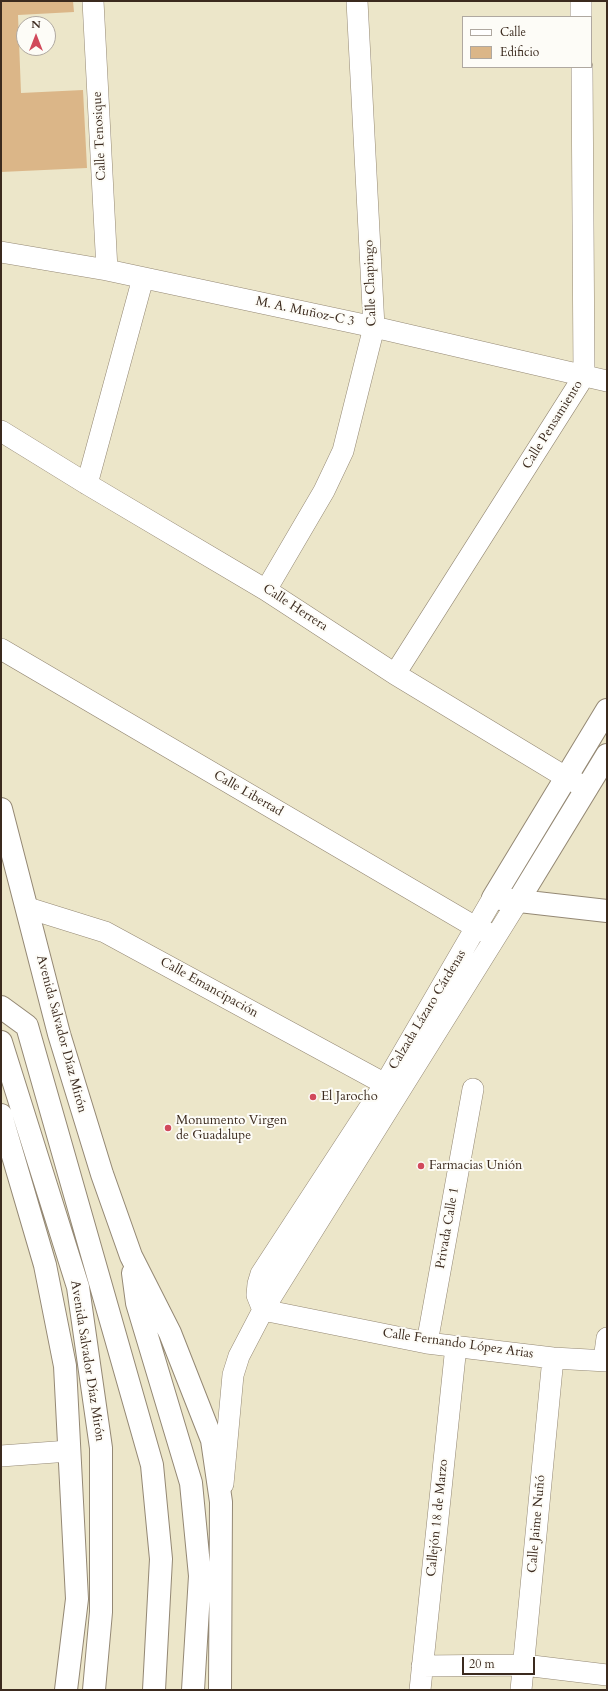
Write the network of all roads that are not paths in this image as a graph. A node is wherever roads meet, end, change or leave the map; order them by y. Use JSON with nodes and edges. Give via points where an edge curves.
{"nodes":[{"id":1,"x":93,"y":1,"type":"edge"},
{"id":2,"x":357,"y":1,"type":"edge"},
{"id":3,"x":581,"y":1,"type":"edge"},
{"id":4,"x":582,"y":16,"type":"edge"},
{"id":5,"x":582,"y":68,"type":"edge"},
{"id":6,"x":1,"y":252,"type":"edge"},
{"id":7,"x":108,"y":270,"type":"junction"},
{"id":8,"x":143,"y":278,"type":"junction"},
{"id":9,"x":374,"y":327,"type":"junction"},
{"id":10,"x":584,"y":376,"type":"junction"},
{"id":11,"x":607,"y":381,"type":"edge"},
{"id":12,"x":1,"y":431,"type":"edge"},
{"id":13,"x":87,"y":484,"type":"junction"},
{"id":14,"x":266,"y":590,"type":"junction"},
{"id":15,"x":1,"y":649,"type":"edge"},
{"id":16,"x":395,"y":674,"type":"junction"},
{"id":17,"x":607,"y":710,"type":"edge"},
{"id":18,"x":607,"y":754,"type":"edge"},
{"id":19,"x":567,"y":778,"type":"junction"},
{"id":20,"x":587,"y":788,"type":"junction"},
{"id":21,"x":1,"y":809,"type":"edge"},
{"id":22,"x":493,"y":898,"type":"junction"},
{"id":23,"x":518,"y":901,"type":"junction"},
{"id":24,"x":28,"y":908,"type":"junction"},
{"id":25,"x":607,"y":911,"type":"edge"},
{"id":26,"x":486,"y":932,"type":"junction"},
{"id":27,"x":1,"y":1008,"type":"edge"},
{"id":28,"x":1,"y":1042,"type":"edge"},
{"id":29,"x":385,"y":1084,"type":"junction"},
{"id":30,"x":473,"y":1089,"type":"dead end"},
{"id":31,"x":1,"y":1114,"type":"edge"},
{"id":32,"x":131,"y":1256,"type":"junction"},
{"id":33,"x":263,"y":1310,"type":"junction"},
{"id":34,"x":607,"y":1338,"type":"edge"},
{"id":35,"x":427,"y":1343,"type":"junction"},
{"id":36,"x":456,"y":1346,"type":"junction"},
{"id":37,"x":553,"y":1358,"type":"junction"},
{"id":38,"x":605,"y":1361,"type":"edge"},
{"id":39,"x":68,"y":1451,"type":"junction"},
{"id":40,"x":1,"y":1456,"type":"edge"},
{"id":41,"x":221,"y":1502,"type":"junction"},
{"id":42,"x":524,"y":1665,"type":"junction"},
{"id":43,"x":422,"y":1666,"type":"junction"},
{"id":44,"x":607,"y":1675,"type":"edge"},
{"id":45,"x":66,"y":1690,"type":"edge"},
{"id":46,"x":94,"y":1690,"type":"edge"},
{"id":47,"x":154,"y":1690,"type":"edge"},
{"id":48,"x":193,"y":1690,"type":"edge"},
{"id":49,"x":220,"y":1690,"type":"edge"},
{"id":50,"x":420,"y":1690,"type":"edge"},
{"id":51,"x":521,"y":1690,"type":"edge"}],
"edges":[{"from":1,"to":7,"type":"street","name":"Calle Tenosique"},
{"from":2,"to":9,"type":"street","name":"Calle Chapingo"},
{"from":3,"to":4,"type":"street"},
{"from":5,"to":10,"type":"street","name":"Calle Pensamiento"},
{"from":6,"to":7,"type":"street","name":"M. A. Muñoz-C 3"},
{"from":7,"to":8,"type":"street","name":"M. A. Muñoz-C 3"},
{"from":8,"to":9,"type":"street","name":"M. A. Muñoz-C 3"},
{"from":8,"to":13,"type":"street"},
{"from":9,"to":10,"type":"street","name":"M. A. Muñoz-C 3"},
{"from":9,"to":14,"type":"street","name":"Calle Chapingo","via":[[343,451],[324,491]]},
{"from":10,"to":11,"type":"street","name":"M. A. Muñoz-C 3"},
{"from":10,"to":16,"type":"street","name":"Calle Pensamiento"},
{"from":12,"to":13,"type":"street","name":"Calle Herrera"},
{"from":13,"to":14,"type":"street","name":"Calle Herrera"},
{"from":14,"to":16,"type":"street","name":"Calle Herrera"},
{"from":15,"to":26,"type":"street","name":"Calle Libertad"},
{"from":16,"to":19,"type":"street","name":"Calle Herrera"},
{"from":17,"to":19,"type":"main road","name":"Calzada Lázaro Cárdenas"},
{"from":18,"to":20,"type":"main road","name":"Calzada Lázaro Cárdenas"},
{"from":19,"to":20,"type":"street","name":"Calle Herrera"},
{"from":19,"to":22,"type":"main road","name":"Calzada Lázaro Cárdenas"},
{"from":20,"to":23,"type":"main road","name":"Calzada Lázaro Cárdenas"},
{"from":21,"to":24,"type":"main road","name":"Avenida Salvador Díaz Mirón"},
{"from":22,"to":23,"type":"main road"},
{"from":22,"to":26,"type":"street","name":"Calzada Lázaro Cárdenas"},
{"from":23,"to":25,"type":"main road"},
{"from":23,"to":26,"type":"street","name":"Calzada Lázaro Cárdenas"},
{"from":24,"to":29,"type":"street","name":"Calle Emancipación","via":[[105,932]]},
{"from":24,"to":32,"type":"main road","name":"Avenida Salvador Díaz Mirón","via":[[61,1041],[102,1174]]},
{"from":26,"to":29,"type":"street","name":"Calzada Lázaro Cárdenas"},
{"from":26,"to":33,"type":"street","name":"Calzada Lázaro Cárdenas"},
{"from":27,"to":47,"type":"main road","via":[[27,1026],[152,1465],[161,1559]]},
{"from":28,"to":46,"type":"main road","name":"Avenida Salvador Díaz Mirón","via":[[76,1282],[101,1448],[101,1612]]},
{"from":29,"to":33,"type":"street","name":"Calzada Lázaro Cárdenas","via":[[261,1274],[257,1295]]},
{"from":30,"to":35,"type":"street","name":"Privada Calle 1"},
{"from":31,"to":39,"type":"main road","name":"Avenida Salvador Díaz Mirón","via":[[45,1265],[65,1366]]},
{"from":32,"to":41,"type":"main road","name":"Avenida Salvador Díaz Mirón","via":[[170,1333],[212,1440]]},
{"from":32,"to":48,"type":"main road","name":"Avenida Salvador Díaz Mirón","via":[[137,1303],[191,1483],[200,1576]]},
{"from":33,"to":35,"type":"street","name":"Calle Fernando López Arias"},
{"from":33,"to":41,"type":"street","name":"Calzada Lázaro Cárdenas","via":[[239,1356],[233,1375]]},
{"from":34,"to":38,"type":"street"},
{"from":35,"to":36,"type":"street","name":"Calle Fernando López Arias"},
{"from":36,"to":37,"type":"street","name":"Calle Fernando López Arias"},
{"from":36,"to":43,"type":"street","name":"Callejón 18 de Marzo"},
{"from":37,"to":38,"type":"street","name":"Calle Fernando López Arias"},
{"from":37,"to":42,"type":"street","name":"Calle Jaime Nuñó"},
{"from":39,"to":40,"type":"street"},
{"from":39,"to":45,"type":"main road","name":"Avenida Salvador Díaz Mirón","via":[[77,1599]]},
{"from":41,"to":49,"type":"main road","name":"Avenida Salvador Díaz Mirón"},
{"from":42,"to":43,"type":"street"},
{"from":42,"to":44,"type":"street"},
{"from":42,"to":51,"type":"street","name":"Calle Jaime Nuñó"},
{"from":43,"to":50,"type":"street","name":"Callejón 18 de Marzo"}]}
